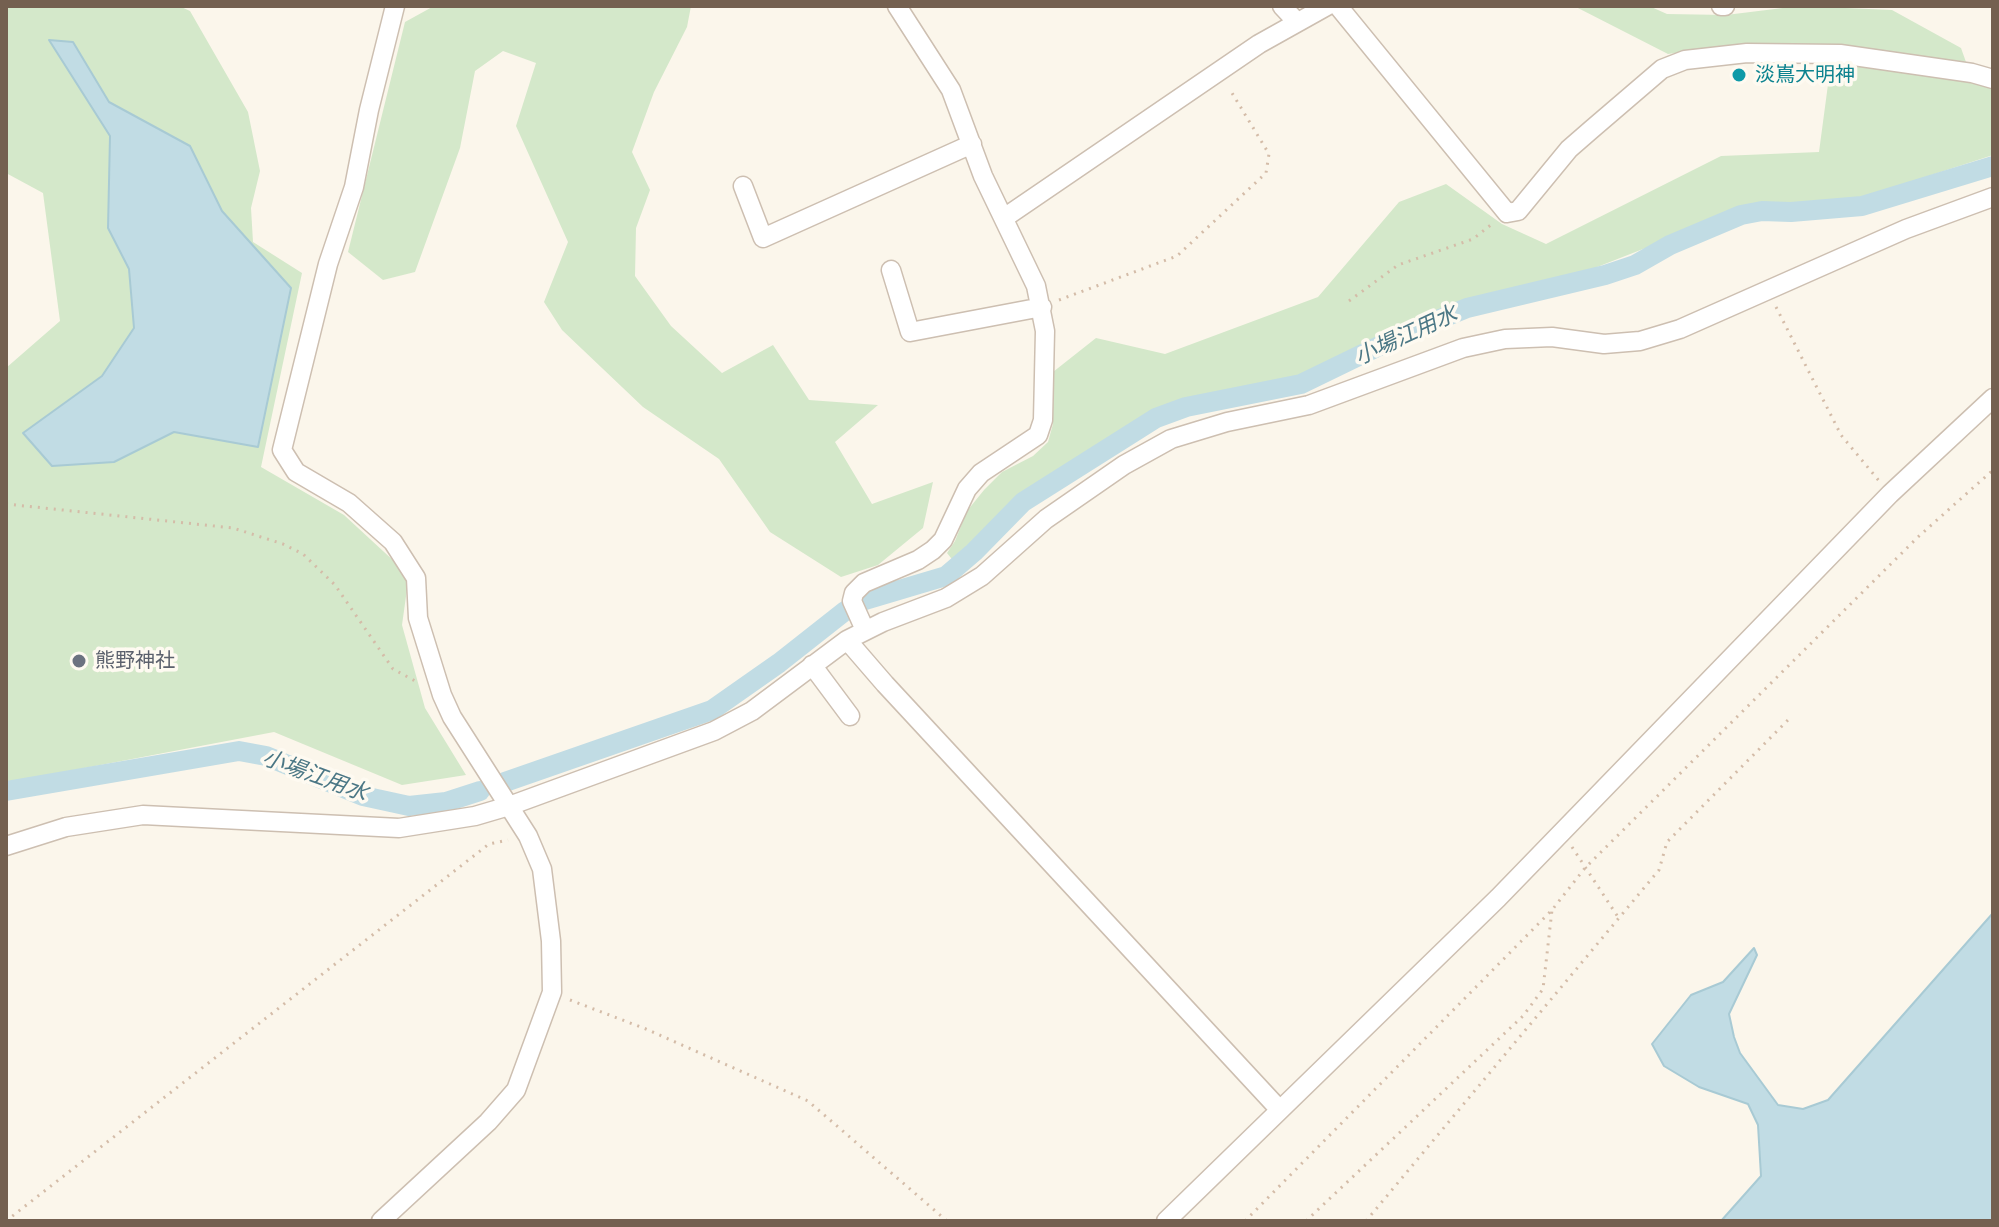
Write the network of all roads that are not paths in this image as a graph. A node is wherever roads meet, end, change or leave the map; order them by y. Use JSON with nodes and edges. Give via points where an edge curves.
{"nodes":[{"id":1,"x":395,"y":6,"type":"edge"},
{"id":2,"x":897,"y":6,"type":"edge"},
{"id":3,"x":1282,"y":6,"type":"edge"},
{"id":4,"x":1327,"y":6,"type":"edge"},
{"id":5,"x":1338,"y":6,"type":"edge"},
{"id":6,"x":1297,"y":22,"type":"junction"},
{"id":7,"x":1993,"y":79,"type":"edge"},
{"id":8,"x":972,"y":144,"type":"junction"},
{"id":9,"x":743,"y":186,"type":"dead end"},
{"id":10,"x":1993,"y":197,"type":"edge"},
{"id":11,"x":1004,"y":218,"type":"junction"},
{"id":12,"x":891,"y":270,"type":"dead end"},
{"id":13,"x":1042,"y":307,"type":"junction"},
{"id":14,"x":1993,"y":398,"type":"edge"},
{"id":15,"x":865,"y":630,"type":"junction"},
{"id":16,"x":847,"y":640,"type":"junction"},
{"id":17,"x":812,"y":665,"type":"junction"},
{"id":18,"x":850,"y":716,"type":"dead end"},
{"id":19,"x":509,"y":806,"type":"junction"},
{"id":20,"x":6,"y":846,"type":"edge"},
{"id":21,"x":1279,"y":1109,"type":"junction"},
{"id":22,"x":381,"y":1221,"type":"edge"},
{"id":23,"x":1166,"y":1221,"type":"edge"}],
"edges":[{"from":1,"to":19,"type":"street","via":[[354,187],[328,264],[282,450],[296,472],[349,503],[393,542],[416,578],[418,618],[442,695]]},
{"from":2,"to":8,"type":"street","via":[[941,71]]},
{"from":3,"to":6,"type":"street"},
{"from":4,"to":6,"type":"street"},
{"from":5,"to":7,"type":"street","via":[[1507,213],[1518,211],[1569,149],[1662,69],[1685,60],[1747,53],[1840,54]]},
{"from":6,"to":11,"type":"street"},
{"from":8,"to":9,"type":"street","via":[[763,238]]},
{"from":8,"to":11,"type":"street"},
{"from":10,"to":15,"type":"street","via":[[1640,341],[1505,339],[1463,348],[1309,405],[1171,439],[1046,519],[982,576],[946,598]]},
{"from":11,"to":13,"type":"street"},
{"from":12,"to":13,"type":"street","via":[[910,332]]},
{"from":13,"to":15,"type":"street","via":[[1043,406],[1038,435],[981,473],[933,550],[864,583],[854,593],[852,601]]},
{"from":14,"to":21,"type":"street","via":[[1890,494],[1498,898]]},
{"from":15,"to":16,"type":"street"},
{"from":16,"to":17,"type":"street"},
{"from":16,"to":21,"type":"street"},
{"from":17,"to":18,"type":"street"},
{"from":17,"to":19,"type":"street","via":[[752,711],[714,731]]},
{"from":19,"to":20,"type":"street","via":[[399,828],[143,815],[66,827]]},
{"from":19,"to":22,"type":"street","via":[[542,869],[552,992],[516,1090]]},
{"from":21,"to":23,"type":"street"}]}
